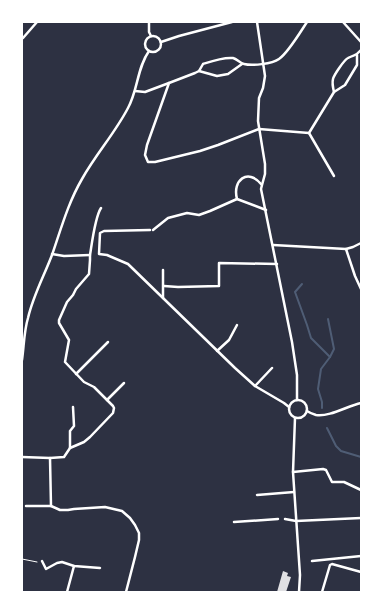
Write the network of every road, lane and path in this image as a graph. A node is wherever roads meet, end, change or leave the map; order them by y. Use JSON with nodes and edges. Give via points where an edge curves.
{"nodes":[{"id":1,"x":37,"y":22,"type":"edge"},
{"id":2,"x":149,"y":22,"type":"edge"},
{"id":3,"x":232,"y":22,"type":"edge"},
{"id":4,"x":257,"y":22,"type":"edge"},
{"id":5,"x":307,"y":22,"type":"edge"},
{"id":6,"x":343,"y":22,"type":"edge"},
{"id":7,"x":151,"y":36,"type":"junction"},
{"id":8,"x":23,"y":38,"type":"edge"},
{"id":9,"x":161,"y":42,"type":"junction"},
{"id":10,"x":361,"y":42,"type":"edge"},
{"id":11,"x":361,"y":50,"type":"edge"},
{"id":12,"x":149,"y":51,"type":"junction"},
{"id":13,"x":357,"y":55,"type":"junction"},
{"id":14,"x":242,"y":64,"type":"junction"},
{"id":15,"x":263,"y":64,"type":"junction"},
{"id":16,"x":199,"y":71,"type":"junction"},
{"id":17,"x":169,"y":83,"type":"junction"},
{"id":18,"x":135,"y":91,"type":"junction"},
{"id":19,"x":334,"y":92,"type":"junction"},
{"id":20,"x":259,"y":129,"type":"junction"},
{"id":21,"x":309,"y":133,"type":"junction"},
{"id":22,"x":334,"y":176,"type":"dead end"},
{"id":23,"x":262,"y":185,"type":"junction"},
{"id":24,"x":237,"y":199,"type":"junction"},
{"id":25,"x":101,"y":208,"type":"dead end"},
{"id":26,"x":266,"y":210,"type":"junction"},
{"id":27,"x":361,"y":242,"type":"edge"},
{"id":28,"x":273,"y":245,"type":"junction"},
{"id":29,"x":346,"y":249,"type":"junction"},
{"id":30,"x":52,"y":254,"type":"junction"},
{"id":31,"x":90,"y":255,"type":"junction"},
{"id":32,"x":277,"y":264,"type":"junction"},
{"id":33,"x":163,"y":270,"type":"dead end"},
{"id":34,"x":164,"y":286,"type":"junction"},
{"id":35,"x":361,"y":289,"type":"edge"},
{"id":36,"x":163,"y":298,"type":"junction"},
{"id":37,"x":237,"y":325,"type":"dead end"},
{"id":38,"x":108,"y":342,"type":"dead end"},
{"id":39,"x":217,"y":351,"type":"junction"},
{"id":40,"x":22,"y":360,"type":"edge"},
{"id":41,"x":272,"y":368,"type":"dead end"},
{"id":42,"x":76,"y":374,"type":"junction"},
{"id":43,"x":124,"y":383,"type":"dead end"},
{"id":44,"x":255,"y":386,"type":"junction"},
{"id":45,"x":106,"y":400,"type":"junction"},
{"id":46,"x":297,"y":400,"type":"junction"},
{"id":47,"x":361,"y":403,"type":"edge"},
{"id":48,"x":73,"y":407,"type":"dead end"},
{"id":49,"x":289,"y":407,"type":"junction"},
{"id":50,"x":307,"y":411,"type":"junction"},
{"id":51,"x":295,"y":418,"type":"junction"},
{"id":52,"x":70,"y":448,"type":"junction"},
{"id":53,"x":22,"y":458,"type":"edge"},
{"id":54,"x":50,"y":458,"type":"junction"},
{"id":55,"x":293,"y":472,"type":"junction"},
{"id":56,"x":361,"y":490,"type":"edge"},
{"id":57,"x":294,"y":492,"type":"junction"},
{"id":58,"x":257,"y":495,"type":"dead end"},
{"id":59,"x":26,"y":506,"type":"dead end"},
{"id":60,"x":51,"y":506,"type":"junction"},
{"id":61,"x":285,"y":518,"type":"dead end"},
{"id":62,"x":361,"y":518,"type":"edge"},
{"id":63,"x":278,"y":519,"type":"dead end"},
{"id":64,"x":296,"y":521,"type":"junction"},
{"id":65,"x":234,"y":522,"type":"dead end"},
{"id":66,"x":361,"y":556,"type":"edge"},
{"id":67,"x":22,"y":559,"type":"edge"},
{"id":68,"x":42,"y":561,"type":"joint"},
{"id":69,"x":312,"y":561,"type":"dead end"},
{"id":70,"x":74,"y":566,"type":"junction"},
{"id":71,"x":100,"y":568,"type":"dead end"},
{"id":72,"x":361,"y":572,"type":"edge"},
{"id":73,"x":67,"y":592,"type":"edge"},
{"id":74,"x":126,"y":592,"type":"edge"},
{"id":75,"x":299,"y":592,"type":"edge"},
{"id":76,"x":322,"y":592,"type":"edge"}],
"edges":[{"from":1,"to":8,"type":"street"},
{"from":2,"to":7,"type":"street"},
{"from":3,"to":9,"type":"street"},
{"from":4,"to":15,"type":"street"},
{"from":5,"to":15,"type":"street","via":[[281,58]]},
{"from":6,"to":10,"type":"street"},
{"from":7,"to":9,"type":"street","via":[[156,36]]},
{"from":7,"to":12,"type":"street","via":[[145,43]]},
{"from":9,"to":12,"type":"street","via":[[158,51]]},
{"from":11,"to":13,"type":"street"},
{"from":12,"to":18,"type":"street","via":[[140,68]]},
{"from":13,"to":19,"type":"street","via":[[355,69],[345,85]]},
{"from":13,"to":19,"type":"street","via":[[346,58],[333,79]]},
{"from":14,"to":15,"type":"street"},
{"from":14,"to":16,"type":"street","via":[[228,74],[217,76]]},
{"from":14,"to":16,"type":"street","via":[[234,58],[221,59],[203,64]]},
{"from":15,"to":20,"type":"street","via":[[265,76],[259,104]]},
{"from":16,"to":17,"type":"street"},
{"from":17,"to":18,"type":"street","via":[[145,92]]},
{"from":17,"to":20,"type":"street","via":[[147,145],[145,155],[148,162],[200,151]]},
{"from":18,"to":30,"type":"street","via":[[116,129],[78,186]]},
{"from":19,"to":21,"type":"street"},
{"from":20,"to":21,"type":"street"},
{"from":20,"to":23,"type":"street","via":[[265,164]]},
{"from":21,"to":22,"type":"street"},
{"from":23,"to":24,"type":"street","via":[[254,178],[240,180],[237,184]]},
{"from":23,"to":26,"type":"street"},
{"from":24,"to":26,"type":"street"},
{"from":24,"to":36,"type":"street","via":[[199,215],[187,213],[168,218],[151,230],[100,233],[99,254],[128,264]]},
{"from":25,"to":31,"type":"street"},
{"from":26,"to":28,"type":"street"},
{"from":27,"to":29,"type":"street"},
{"from":28,"to":29,"type":"street"},
{"from":28,"to":32,"type":"street"},
{"from":29,"to":35,"type":"street"},
{"from":30,"to":31,"type":"street"},
{"from":30,"to":40,"type":"street","via":[[28,318]]},
{"from":31,"to":42,"type":"street","via":[[88,276],[67,302],[59,320],[59,326],[69,340],[65,362]]},
{"from":32,"to":34,"type":"street","via":[[219,263],[219,286]]},
{"from":32,"to":46,"type":"street","via":[[296,363]]},
{"from":33,"to":34,"type":"street"},
{"from":34,"to":36,"type":"street"},
{"from":36,"to":39,"type":"street"},
{"from":37,"to":39,"type":"street","via":[[229,340]]},
{"from":38,"to":42,"type":"street"},
{"from":39,"to":44,"type":"street"},
{"from":41,"to":44,"type":"street"},
{"from":42,"to":45,"type":"street"},
{"from":43,"to":45,"type":"street"},
{"from":44,"to":49,"type":"street"},
{"from":45,"to":52,"type":"street","via":[[113,406],[113,413],[84,442]]},
{"from":46,"to":49,"type":"street","via":[[291,402]]},
{"from":46,"to":50,"type":"street","via":[[304,402]]},
{"from":47,"to":50,"type":"street","via":[[322,415]]},
{"from":48,"to":52,"type":"street","via":[[74,426],[70,431]]},
{"from":49,"to":51,"type":"street","via":[[289,413]]},
{"from":50,"to":51,"type":"street","via":[[301,418]]},
{"from":51,"to":55,"type":"street"},
{"from":52,"to":54,"type":"street","via":[[64,457]]},
{"from":53,"to":54,"type":"street"},
{"from":54,"to":60,"type":"street"},
{"from":55,"to":56,"type":"street","via":[[323,469],[332,482],[344,482]]},
{"from":55,"to":57,"type":"street"},
{"from":57,"to":58,"type":"street"},
{"from":57,"to":64,"type":"street"},
{"from":59,"to":60,"type":"street"},
{"from":60,"to":74,"type":"street","via":[[60,510],[105,507],[122,511],[130,518],[139,540]]},
{"from":61,"to":64,"type":"street"},
{"from":62,"to":64,"type":"street"},
{"from":63,"to":65,"type":"street"},
{"from":64,"to":75,"type":"street"},
{"from":66,"to":69,"type":"street"},
{"from":67,"to":68,"type":"path"},
{"from":68,"to":70,"type":"street","via":[[46,569],[60,562]]},
{"from":70,"to":71,"type":"street"},
{"from":70,"to":73,"type":"street"},
{"from":72,"to":76,"type":"street","via":[[330,565]]}]}
